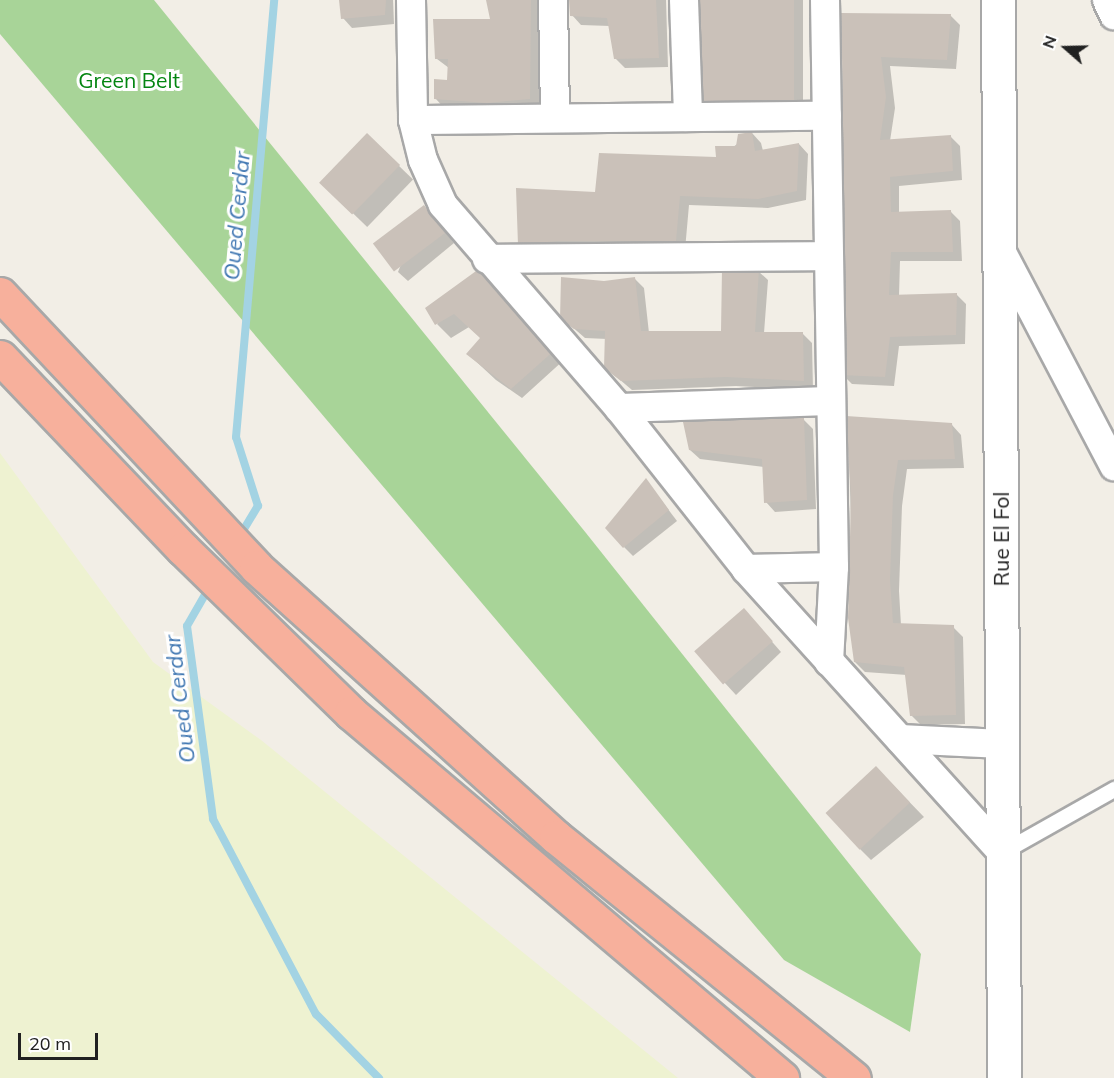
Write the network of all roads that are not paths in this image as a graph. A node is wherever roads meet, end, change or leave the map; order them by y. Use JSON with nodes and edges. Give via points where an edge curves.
{"nodes":[{"id":1,"x":411,"y":0,"type":"edge"},
{"id":2,"x":553,"y":0,"type":"edge"},
{"id":3,"x":684,"y":0,"type":"edge"},
{"id":4,"x":825,"y":0,"type":"edge"},
{"id":5,"x":998,"y":0,"type":"edge"},
{"id":6,"x":1107,"y":0,"type":"edge"},
{"id":7,"x":1114,"y":15,"type":"edge"},
{"id":8,"x":827,"y":116,"type":"junction"},
{"id":9,"x":688,"y":117,"type":"junction"},
{"id":10,"x":555,"y":118,"type":"junction"},
{"id":11,"x":413,"y":120,"type":"junction"},
{"id":12,"x":998,"y":245,"type":"junction"},
{"id":13,"x":828,"y":256,"type":"junction"},
{"id":14,"x":487,"y":259,"type":"junction"},
{"id":15,"x":0,"y":294,"type":"edge"},
{"id":16,"x":0,"y":357,"type":"edge"},
{"id":17,"x":830,"y":401,"type":"junction"},
{"id":18,"x":619,"y":408,"type":"junction"},
{"id":19,"x":1114,"y":466,"type":"edge"},
{"id":20,"x":834,"y":567,"type":"junction"},
{"id":21,"x":746,"y":569,"type":"junction"},
{"id":22,"x":829,"y":662,"type":"junction"},
{"id":23,"x":900,"y":739,"type":"junction"},
{"id":24,"x":1002,"y":744,"type":"junction"},
{"id":25,"x":1114,"y":789,"type":"edge"},
{"id":26,"x":1002,"y":852,"type":"junction"},
{"id":27,"x":782,"y":1078,"type":"edge"},
{"id":28,"x":854,"y":1078,"type":"edge"},
{"id":29,"x":1004,"y":1078,"type":"edge"}],
"edges":[{"from":1,"to":11,"type":"street"},
{"from":2,"to":10,"type":"street"},
{"from":3,"to":9,"type":"street"},
{"from":4,"to":8,"type":"street"},
{"from":5,"to":12,"type":"street","name":"Rue El Fol"},
{"from":6,"to":7,"type":"street"},
{"from":8,"to":9,"type":"street"},
{"from":8,"to":13,"type":"street"},
{"from":9,"to":10,"type":"street"},
{"from":10,"to":11,"type":"street"},
{"from":11,"to":14,"type":"street","via":[[423,160],[443,204]]},
{"from":12,"to":19,"type":"street"},
{"from":12,"to":24,"type":"street","name":"Rue El Fol"},
{"from":13,"to":14,"type":"street"},
{"from":13,"to":17,"type":"street"},
{"from":14,"to":18,"type":"street"},
{"from":15,"to":28,"type":"highway","via":[[256,567],[556,837]]},
{"from":16,"to":27,"type":"highway","via":[[183,549],[351,713]]},
{"from":17,"to":18,"type":"street"},
{"from":17,"to":20,"type":"street"},
{"from":18,"to":21,"type":"street"},
{"from":20,"to":21,"type":"street"},
{"from":20,"to":22,"type":"street"},
{"from":21,"to":22,"type":"street"},
{"from":22,"to":23,"type":"street"},
{"from":23,"to":24,"type":"street"},
{"from":23,"to":26,"type":"street"},
{"from":24,"to":26,"type":"street","name":"Rue El Fol"},
{"from":25,"to":26,"type":"lane"},
{"from":26,"to":29,"type":"street","name":"Rue El Fol"}]}
